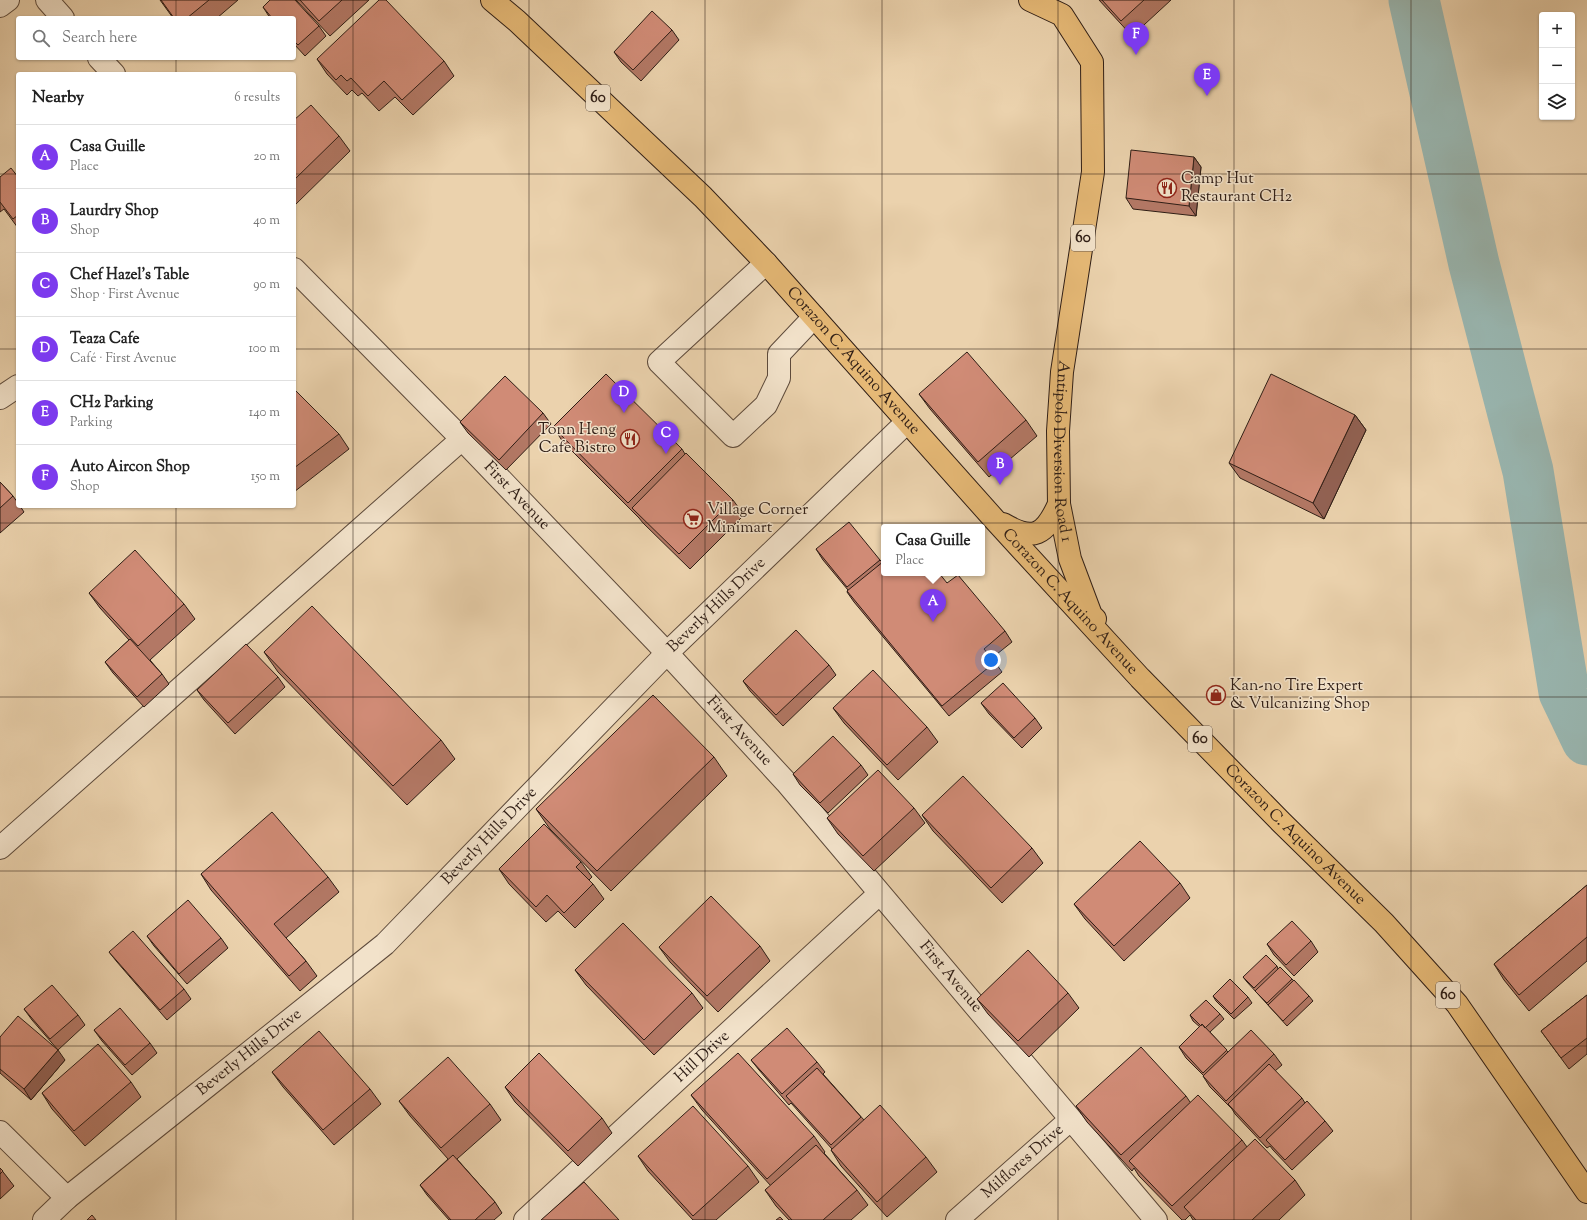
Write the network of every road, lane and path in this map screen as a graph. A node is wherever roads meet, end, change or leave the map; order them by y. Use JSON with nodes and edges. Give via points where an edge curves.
{"nodes":[{"id":1,"x":8,"y":0,"type":"edge"},
{"id":2,"x":46,"y":0,"type":"edge"},
{"id":3,"x":492,"y":0,"type":"edge"},
{"id":4,"x":1030,"y":0,"type":"edge"},
{"id":5,"x":0,"y":6,"type":"edge"},
{"id":6,"x":1059,"y":7,"type":"edge"},
{"id":7,"x":61,"y":16,"type":"edge"},
{"id":8,"x":101,"y":60,"type":"edge"},
{"id":9,"x":112,"y":72,"type":"edge"},
{"id":10,"x":766,"y":263,"type":"junction"},
{"id":11,"x":296,"y":271,"type":"edge"},
{"id":12,"x":814,"y":317,"type":"junction"},
{"id":13,"x":16,"y":387,"type":"edge"},
{"id":14,"x":0,"y":398,"type":"edge"},
{"id":15,"x":907,"y":422,"type":"junction"},
{"id":16,"x":462,"y":439,"type":"junction"},
{"id":17,"x":1059,"y":504,"type":"junction"},
{"id":18,"x":994,"y":519,"type":"junction"},
{"id":19,"x":666,"y":653,"type":"junction"},
{"id":20,"x":1121,"y":655,"type":"junction"},
{"id":21,"x":2,"y":842,"type":"edge"},
{"id":22,"x":879,"y":894,"type":"junction"},
{"id":23,"x":1070,"y":1120,"type":"junction"},
{"id":24,"x":0,"y":1132,"type":"edge"},
{"id":25,"x":1587,"y":1192,"type":"edge"},
{"id":26,"x":67,"y":1198,"type":"junction"},
{"id":27,"x":44,"y":1220,"type":"edge"},
{"id":28,"x":525,"y":1220,"type":"edge"},
{"id":29,"x":957,"y":1220,"type":"edge"},
{"id":30,"x":1156,"y":1220,"type":"edge"}],
"edges":[{"from":1,"to":5,"type":"street"},
{"from":2,"to":7,"type":"street"},
{"from":3,"to":10,"type":"main road","name":"Corazon C. Aquino Avenue","number":"60","via":[[704,197]]},
{"from":4,"to":6,"type":"main road","name":"Antipolo Diversion Road 1","number":"60"},
{"from":6,"to":17,"type":"main road","name":"Antipolo Diversion Road 1","number":"60","via":[[1092,62],[1093,172],[1062,372],[1058,431]]},
{"from":8,"to":9,"type":"street"},
{"from":10,"to":12,"type":"main road","name":"Corazon C. Aquino Avenue","number":"60"},
{"from":10,"to":12,"type":"street","via":[[659,362],[733,436],[766,405],[779,378],[779,354]]},
{"from":11,"to":16,"type":"street","name":"First Avenue"},
{"from":12,"to":15,"type":"main road","name":"Corazon C. Aquino Avenue","number":"60"},
{"from":13,"to":14,"type":"street"},
{"from":15,"to":18,"type":"main road","name":"Corazon C. Aquino Avenue","number":"60"},
{"from":15,"to":19,"type":"street","name":"Beverly Hills Drive"},
{"from":16,"to":19,"type":"street","name":"First Avenue"},
{"from":16,"to":21,"type":"street"},
{"from":17,"to":18,"type":"main road","via":[[1051,522],[1037,534],[1017,533]]},
{"from":17,"to":20,"type":"main road","name":"Antipolo Diversion Road 1","number":"60","via":[[1070,559],[1091,614]]},
{"from":18,"to":20,"type":"main road","name":"Corazon C. Aquino Avenue","number":"60"},
{"from":19,"to":22,"type":"street","name":"First Avenue","via":[[786,782]]},
{"from":19,"to":26,"type":"street","name":"Beverly Hills Drive","via":[[386,944]]},
{"from":20,"to":25,"type":"main road","name":"Corazon C. Aquino Avenue","number":"60","via":[[1280,822],[1384,923],[1457,1004]]},
{"from":22,"to":23,"type":"street","name":"First Avenue"},
{"from":22,"to":28,"type":"street","name":"Hill Drive"},
{"from":23,"to":29,"type":"street","name":"Milflores Drive"},
{"from":23,"to":30,"type":"street","name":"First Avenue"},
{"from":24,"to":26,"type":"street"},
{"from":26,"to":27,"type":"street","name":"Beverly Hills Drive"}]}
